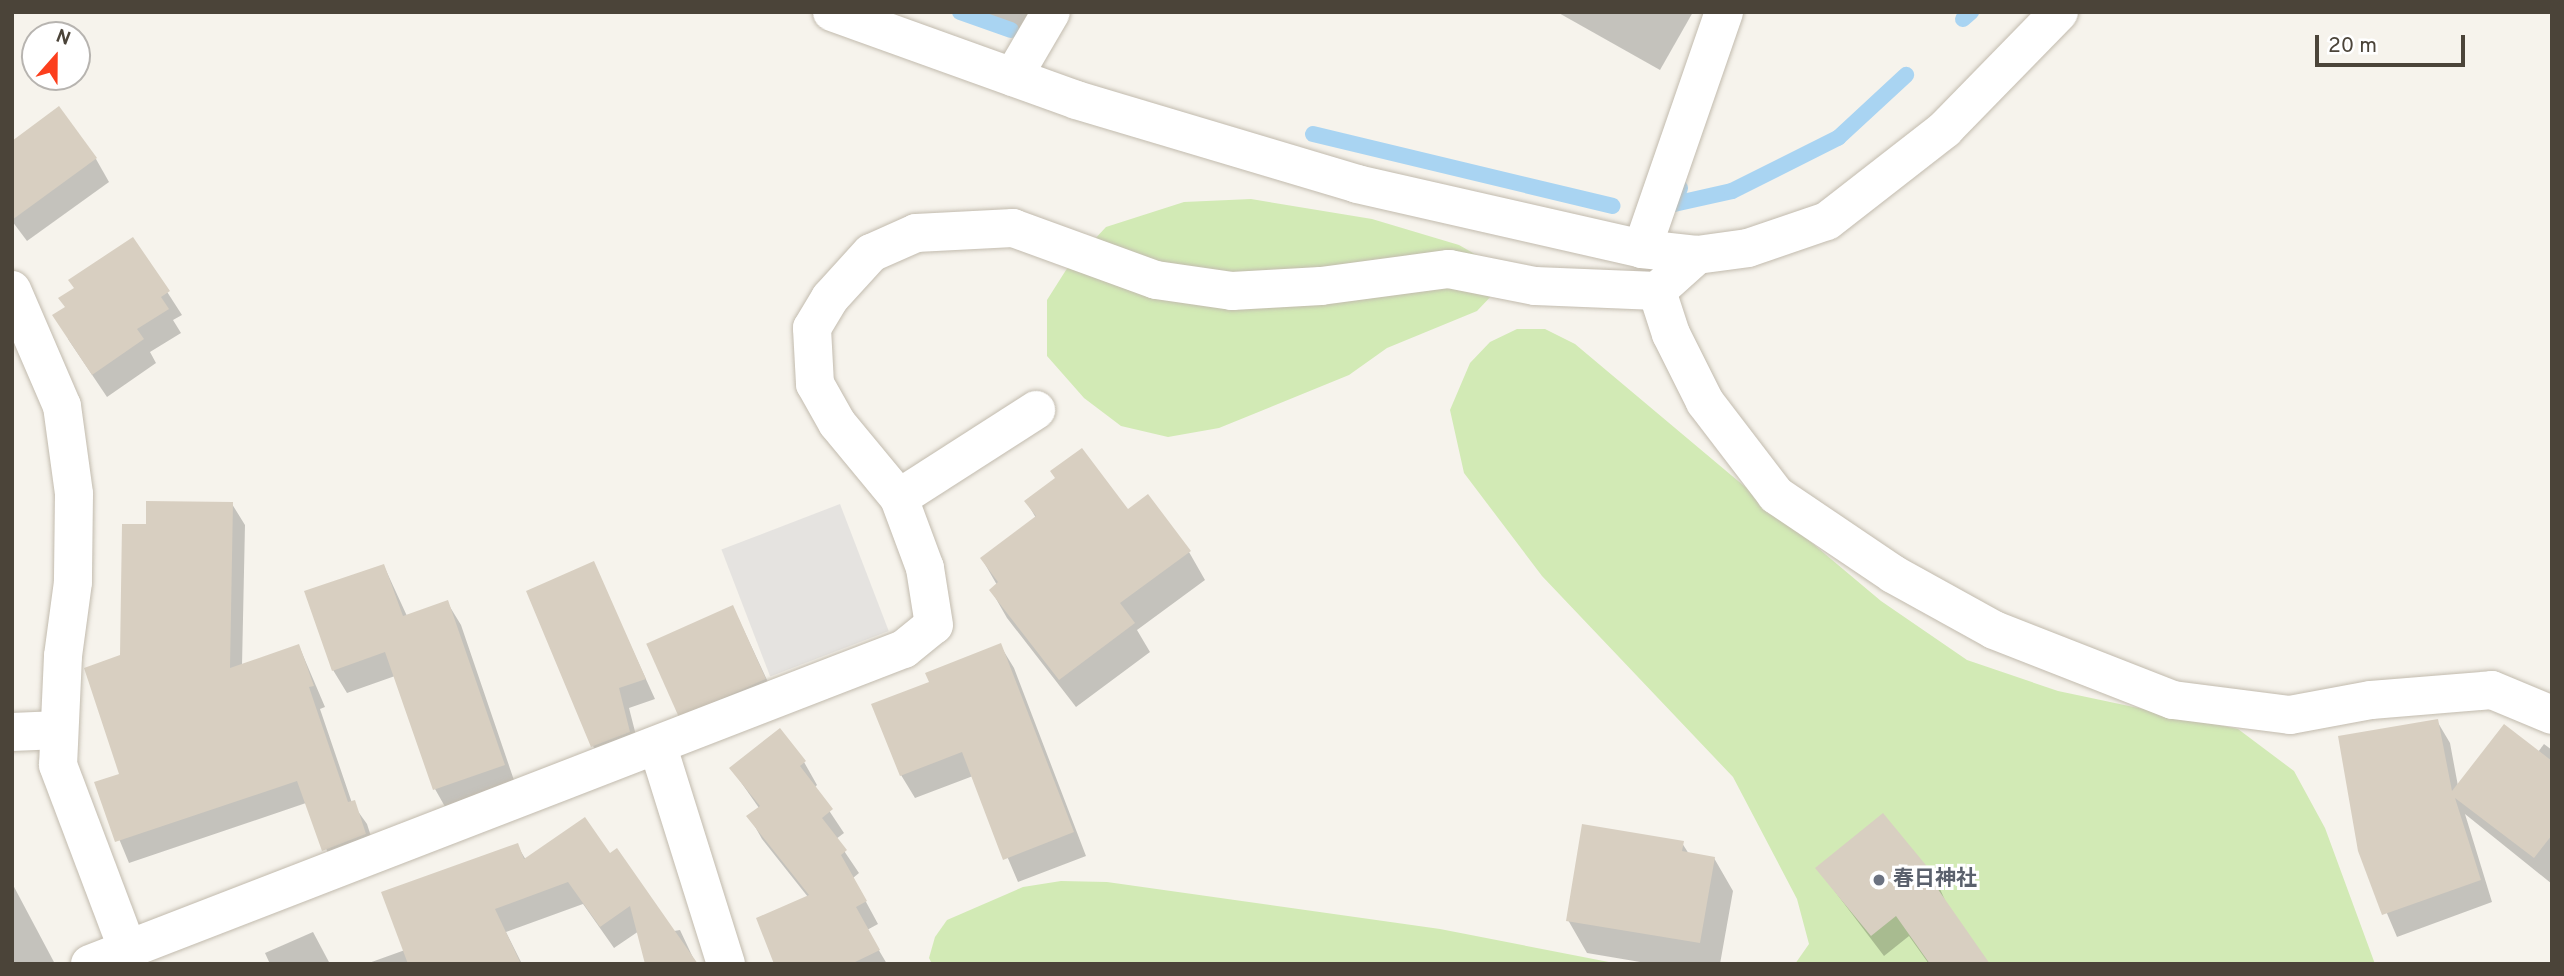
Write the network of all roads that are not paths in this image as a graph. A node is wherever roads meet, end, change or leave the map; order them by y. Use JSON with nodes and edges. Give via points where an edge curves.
{"nodes":[{"id":1,"x":832,"y":12,"type":"edge"},
{"id":2,"x":1051,"y":12,"type":"edge"},
{"id":3,"x":1724,"y":12,"type":"edge"},
{"id":4,"x":2059,"y":12,"type":"edge"},
{"id":5,"x":909,"y":25,"type":"edge"},
{"id":6,"x":1013,"y":77,"type":"junction"},
{"id":7,"x":1642,"y":249,"type":"junction"},
{"id":8,"x":1697,"y":255,"type":"junction"},
{"id":9,"x":12,"y":289,"type":"edge"},
{"id":10,"x":1657,"y":291,"type":"junction"},
{"id":11,"x":1036,"y":410,"type":"dead end"},
{"id":12,"x":899,"y":498,"type":"junction"},
{"id":13,"x":2552,"y":715,"type":"edge"},
{"id":14,"x":59,"y":730,"type":"junction"},
{"id":15,"x":12,"y":732,"type":"edge"},
{"id":16,"x":657,"y":747,"type":"junction"},
{"id":17,"x":128,"y":950,"type":"junction"},
{"id":18,"x":90,"y":964,"type":"edge"},
{"id":19,"x":726,"y":964,"type":"edge"}],
"edges":[{"from":1,"to":5,"type":"street"},
{"from":2,"to":6,"type":"street"},
{"from":3,"to":7,"type":"street"},
{"from":4,"to":8,"type":"street","via":[[1945,130],[1827,221],[1748,248]]},
{"from":5,"to":6,"type":"street"},
{"from":6,"to":7,"type":"street","via":[[1357,184]]},
{"from":7,"to":8,"type":"street"},
{"from":8,"to":10,"type":"street"},
{"from":9,"to":14,"type":"street","via":[[62,406],[74,494],[73,582]]},
{"from":10,"to":12,"type":"street","via":[[1535,286],[1448,269],[1321,286],[1232,291],[1156,280],[1013,229],[916,233],[871,253],[830,298],[812,328],[815,384],[837,423]]},
{"from":10,"to":13,"type":"street","via":[[1671,334],[1705,402],[1776,495],[1893,574],[1994,630],[2173,700],[2290,715],[2371,699],[2492,690]]},
{"from":11,"to":12,"type":"street"},
{"from":12,"to":16,"type":"street","via":[[925,568],[934,625],[904,649]]},
{"from":14,"to":15,"type":"street"},
{"from":14,"to":17,"type":"street","via":[[58,765]]},
{"from":16,"to":17,"type":"street"},
{"from":16,"to":19,"type":"street"},
{"from":17,"to":18,"type":"street"}]}
